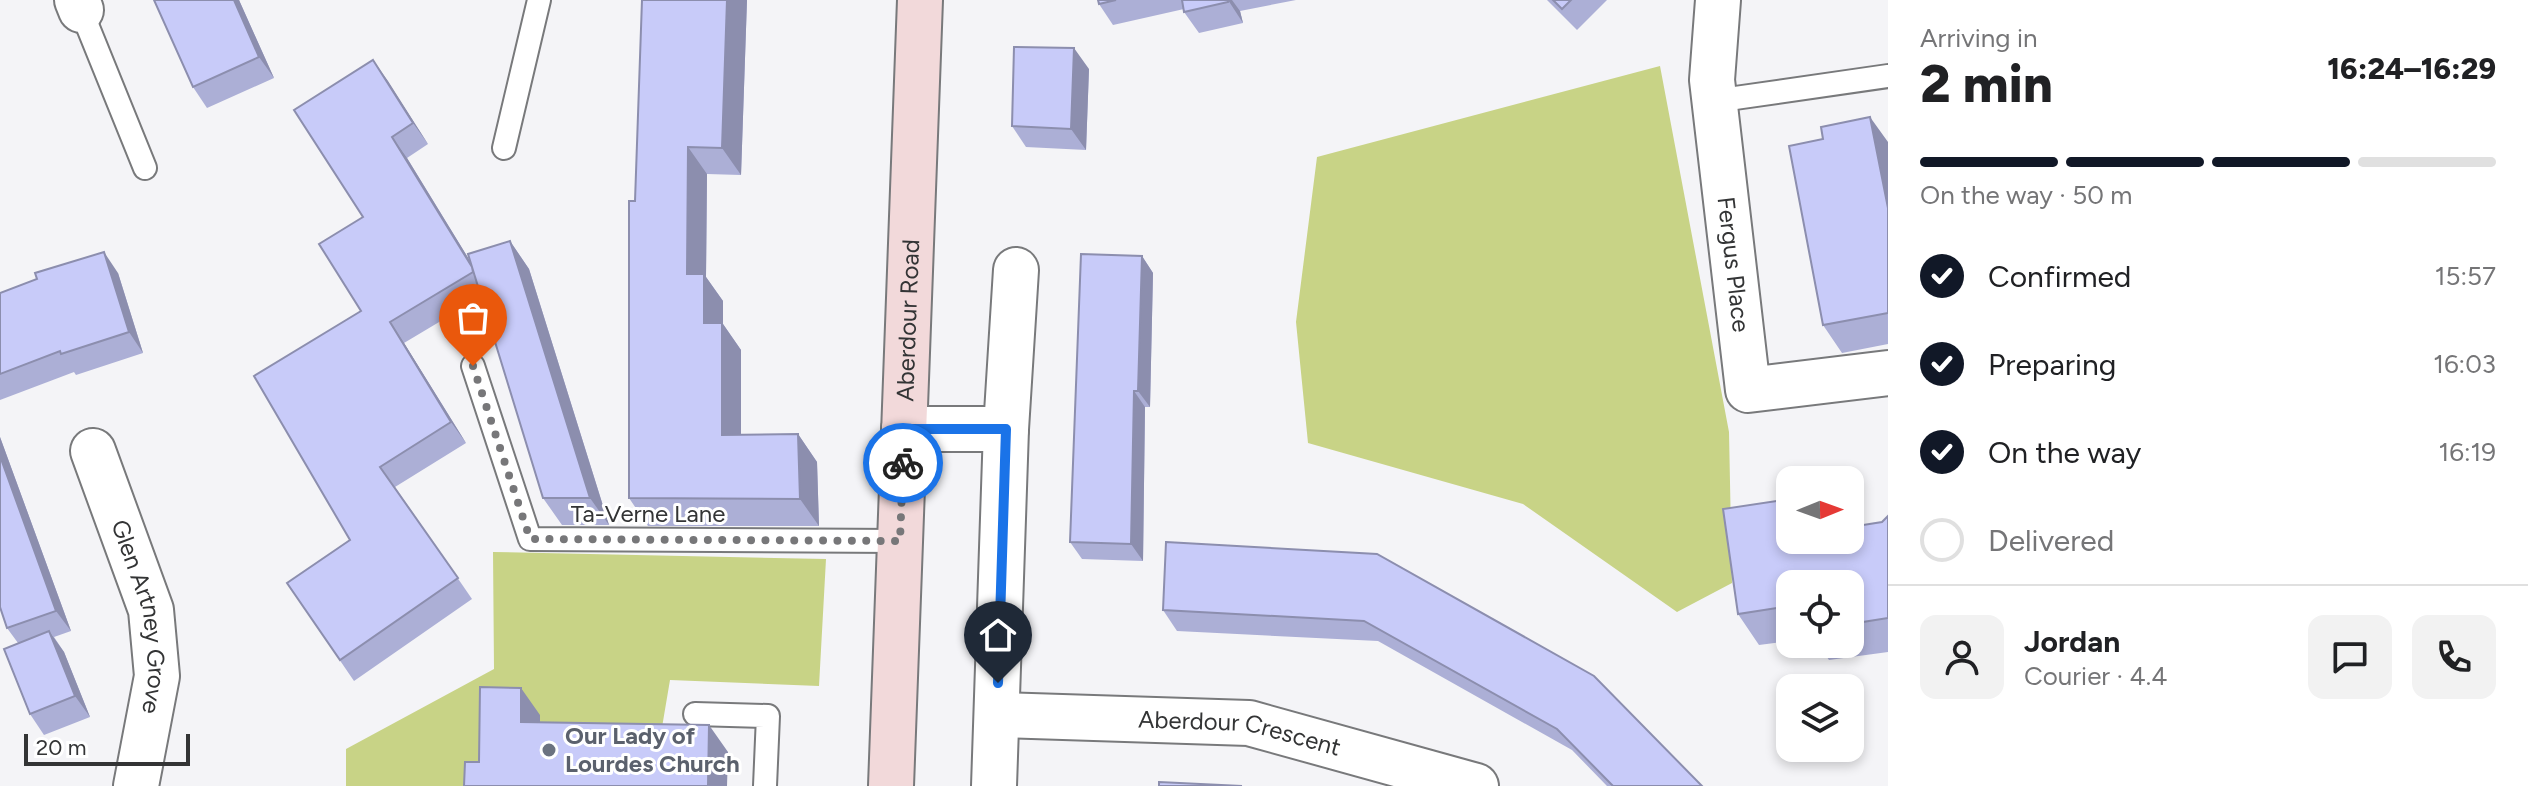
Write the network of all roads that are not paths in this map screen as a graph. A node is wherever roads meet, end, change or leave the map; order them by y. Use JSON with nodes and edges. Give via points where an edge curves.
{"nodes":[{"id":1,"x":539,"y":0,"type":"edge"},
{"id":2,"x":920,"y":0,"type":"edge"},
{"id":3,"x":1718,"y":0,"type":"edge"},
{"id":4,"x":79,"y":5,"type":"edge"},
{"id":5,"x":1888,"y":76,"type":"edge"},
{"id":6,"x":1714,"y":101,"type":"junction"},
{"id":7,"x":504,"y":148,"type":"dead end"},
{"id":8,"x":145,"y":168,"type":"dead end"},
{"id":9,"x":1016,"y":270,"type":"dead end"},
{"id":10,"x":473,"y":366,"type":"dead end"},
{"id":11,"x":1888,"y":373,"type":"edge"},
{"id":12,"x":904,"y":429,"type":"junction"},
{"id":13,"x":1006,"y":429,"type":"junction"},
{"id":14,"x":93,"y":451,"type":"dead end"},
{"id":15,"x":900,"y":541,"type":"junction"},
{"id":16,"x":695,"y":714,"type":"dead end"},
{"id":17,"x":997,"y":715,"type":"junction"},
{"id":18,"x":136,"y":786,"type":"edge"},
{"id":19,"x":765,"y":786,"type":"edge"},
{"id":20,"x":891,"y":786,"type":"edge"},
{"id":21,"x":994,"y":786,"type":"edge"},
{"id":22,"x":1476,"y":786,"type":"edge"}],
"edges":[{"from":1,"to":7,"type":"lane"},
{"from":2,"to":12,"type":"main road","name":"Aberdour Road"},
{"from":3,"to":6,"type":"street","name":"Fergus Place"},
{"from":4,"to":8,"type":"lane"},
{"from":5,"to":6,"type":"lane"},
{"from":6,"to":11,"type":"street","name":"Fergus Place","via":[[1748,390]]},
{"from":9,"to":13,"type":"street"},
{"from":10,"to":15,"type":"lane","name":"Ta-Verne Lane","via":[[530,539]]},
{"from":12,"to":13,"type":"street"},
{"from":12,"to":15,"type":"main road","name":"Aberdour Road"},
{"from":13,"to":17,"type":"street"},
{"from":14,"to":18,"type":"street","name":"Glen Artney Grove","via":[[151,610],[157,676]]},
{"from":15,"to":20,"type":"main road","name":"Aberdour Road"},
{"from":16,"to":19,"type":"lane","via":[[768,716]]},
{"from":17,"to":21,"type":"street"},
{"from":17,"to":22,"type":"street","name":"Aberdour Crescent","via":[[1249,723]]}]}
